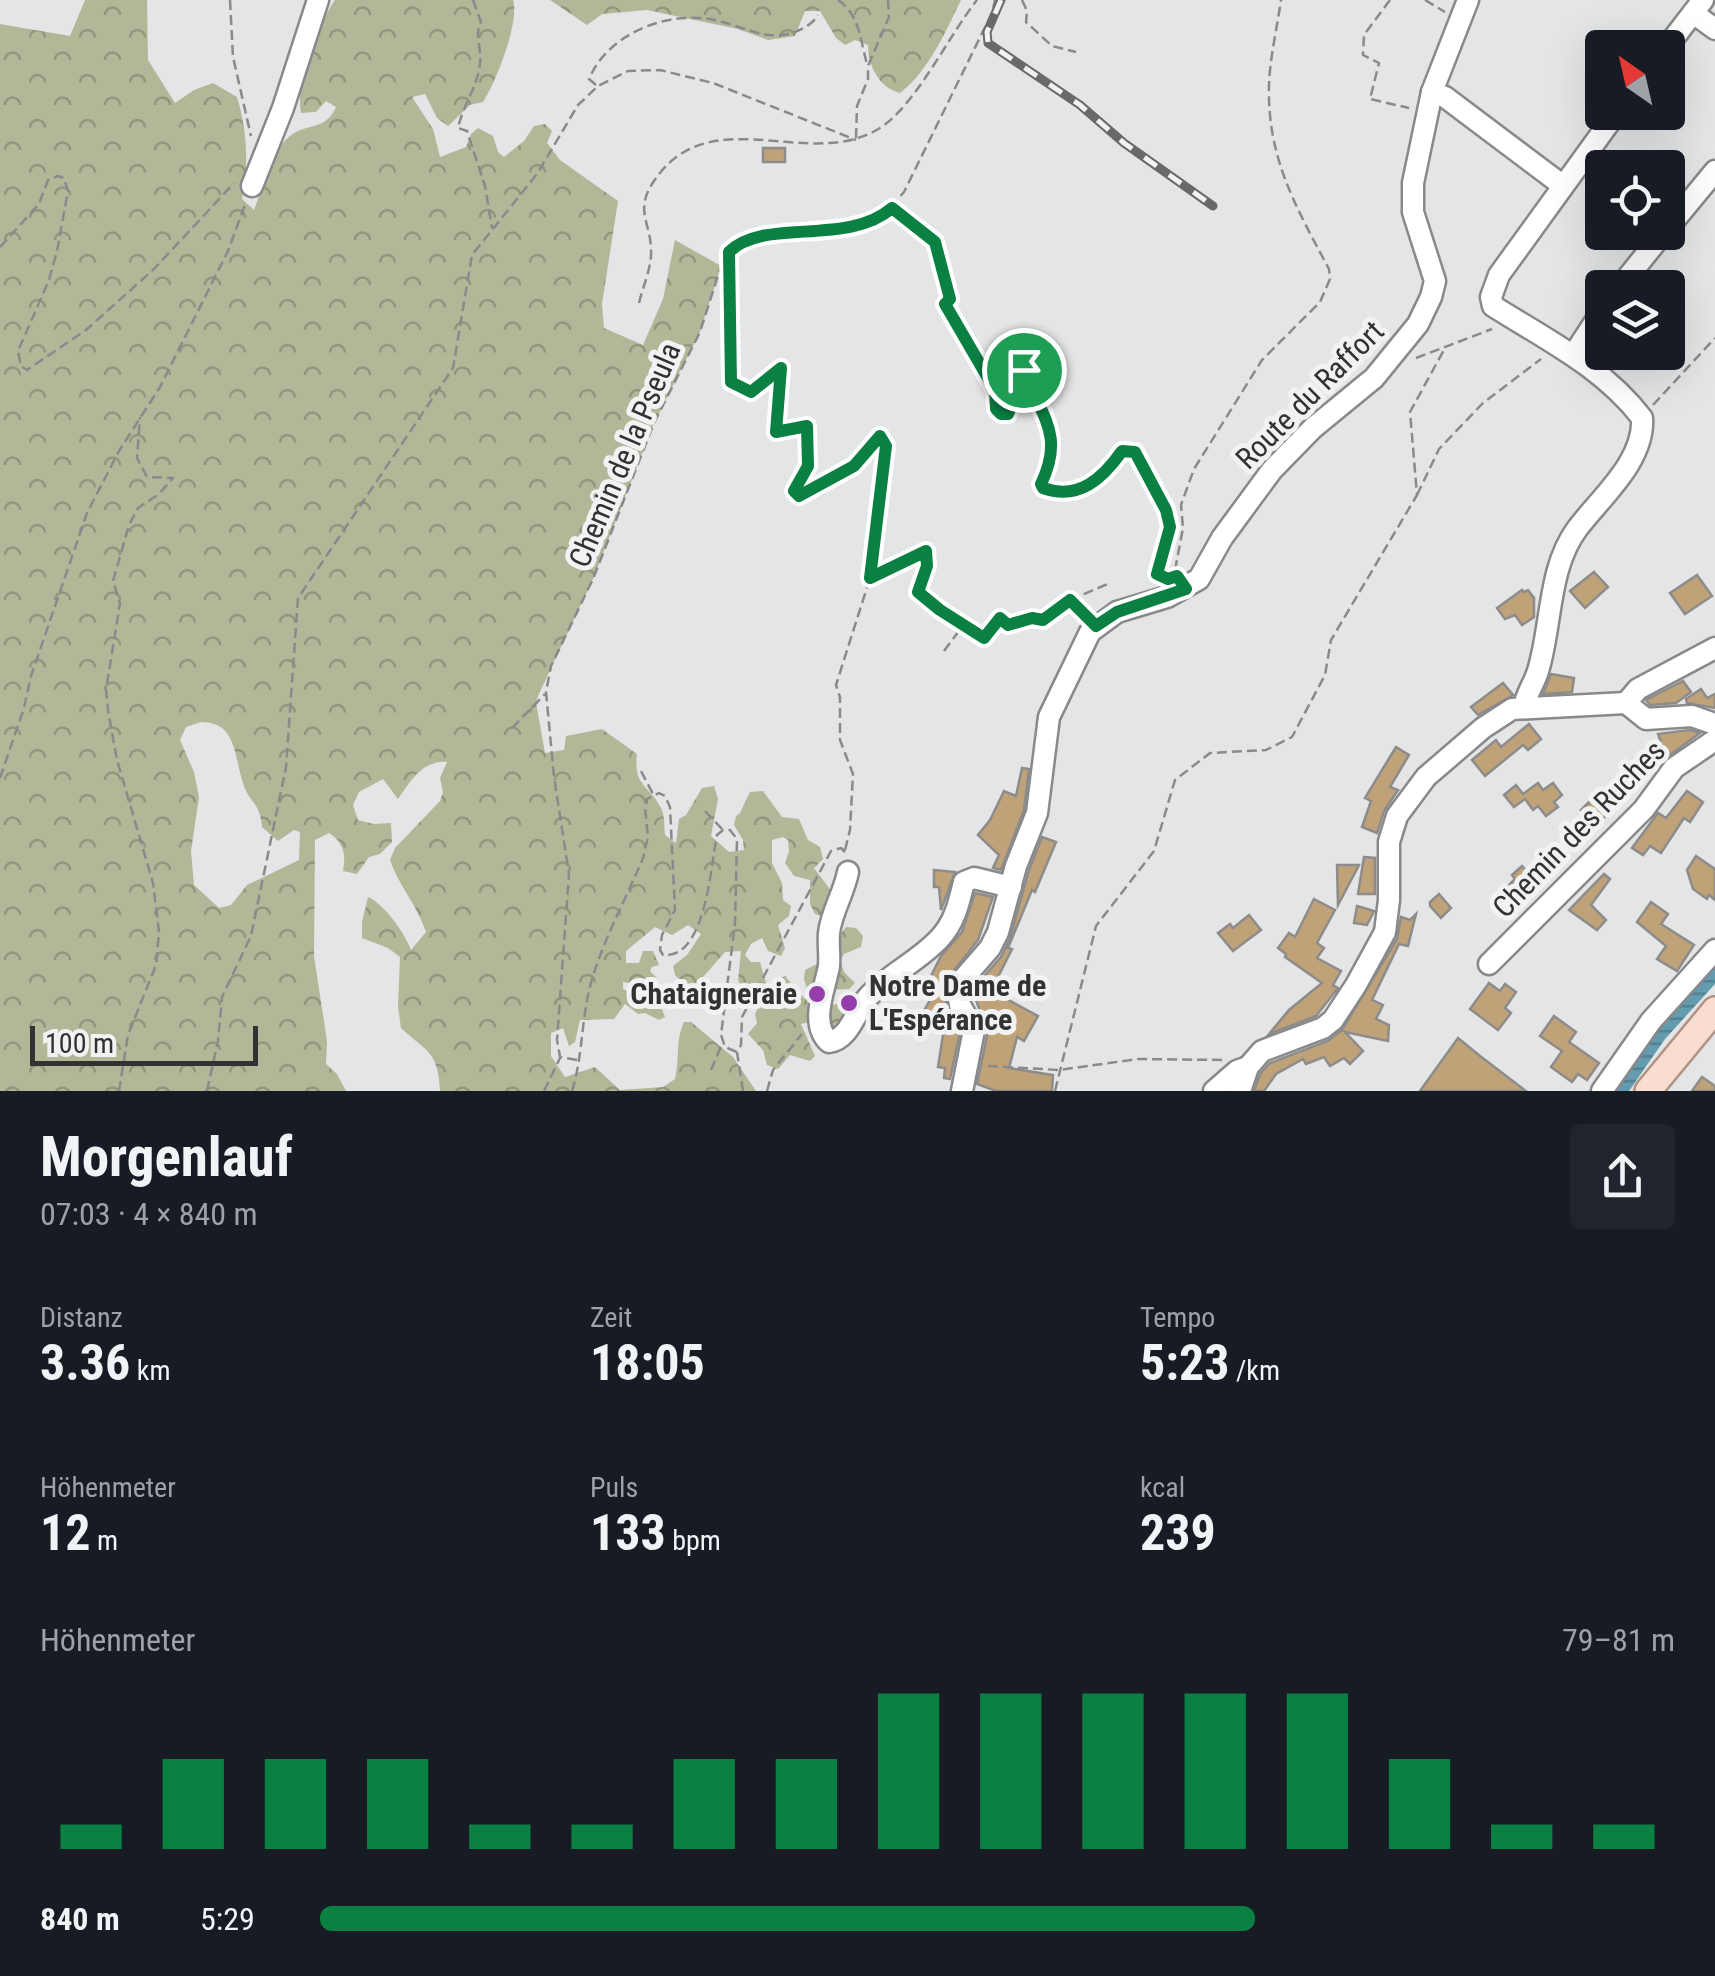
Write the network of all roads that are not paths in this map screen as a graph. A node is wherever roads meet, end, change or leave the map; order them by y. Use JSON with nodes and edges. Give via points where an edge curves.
{"nodes":[{"id":1,"x":318,"y":0,"type":"edge"},
{"id":2,"x":1468,"y":0,"type":"edge"},
{"id":3,"x":1698,"y":6,"type":"edge"},
{"id":4,"x":1715,"y":29,"type":"edge"},
{"id":5,"x":1680,"y":30,"type":"edge"},
{"id":6,"x":295,"y":70,"type":"junction"},
{"id":7,"x":1430,"y":102,"type":"junction"},
{"id":8,"x":1603,"y":130,"type":"edge"},
{"id":9,"x":255,"y":141,"type":"road end"},
{"id":10,"x":1715,"y":170,"type":"edge"},
{"id":11,"x":244,"y":183,"type":"road end"},
{"id":12,"x":1562,"y":185,"type":"junction"},
{"id":13,"x":1685,"y":207,"type":"edge"},
{"id":14,"x":1650,"y":250,"type":"edge"},
{"id":15,"x":1634,"y":270,"type":"edge"},
{"id":16,"x":1585,"y":330,"type":"edge"},
{"id":17,"x":1566,"y":350,"type":"junction"},
{"id":18,"x":1715,"y":648,"type":"edge"},
{"id":19,"x":1626,"y":703,"type":"junction"},
{"id":20,"x":1524,"y":707,"type":"junction"},
{"id":21,"x":1715,"y":724,"type":"edge"},
{"id":22,"x":1715,"y":740,"type":"edge"},
{"id":23,"x":847,"y":862,"type":"road end"},
{"id":24,"x":1011,"y":887,"type":"junction"},
{"id":25,"x":1715,"y":950,"type":"edge"},
{"id":26,"x":1489,"y":964,"type":"dead end"},
{"id":27,"x":1715,"y":1010,"type":"edge"},
{"id":28,"x":1248,"y":1067,"type":"junction"},
{"id":29,"x":962,"y":1091,"type":"edge"},
{"id":30,"x":1214,"y":1091,"type":"edge"},
{"id":31,"x":1240,"y":1091,"type":"edge"},
{"id":32,"x":1602,"y":1091,"type":"edge"},
{"id":33,"x":1648,"y":1091,"type":"edge"}],
"edges":[{"from":1,"to":6,"type":"street"},
{"from":2,"to":7,"type":"street","name":"Route du Raffort"},
{"from":3,"to":4,"type":"street"},
{"from":3,"to":5,"type":"street"},
{"from":6,"to":9,"type":"street"},
{"from":6,"to":11,"type":"street","via":[[284,108]]},
{"from":7,"to":12,"type":"street","via":[[1444,97]]},
{"from":7,"to":24,"type":"street","name":"Route du Raffort","via":[[1411,200],[1435,285],[1418,324],[1374,378],[1272,470],[1202,576],[1096,626],[1049,717],[1037,812]]},
{"from":8,"to":12,"type":"street"},
{"from":10,"to":13,"type":"street"},
{"from":12,"to":17,"type":"street","via":[[1499,275],[1491,304]]},
{"from":14,"to":15,"type":"street"},
{"from":16,"to":17,"type":"street"},
{"from":17,"to":20,"type":"street","via":[[1642,418],[1640,436],[1562,556]]},
{"from":18,"to":19,"type":"street","via":[[1638,689]]},
{"from":19,"to":20,"type":"street"},
{"from":19,"to":21,"type":"street","via":[[1646,719],[1692,716]]},
{"from":20,"to":28,"type":"street","via":[[1483,728],[1410,795],[1389,842],[1385,932],[1334,1020],[1271,1045]]},
{"from":22,"to":26,"type":"street","name":"Chemin des Ruches","via":[[1674,768],[1644,808]]},
{"from":23,"to":24,"type":"street","via":[[829,930],[819,1021],[829,1042],[838,1040],[868,997],[940,939],[967,879]]},
{"from":24,"to":29,"type":"street","via":[[990,948],[957,986],[974,1030]]},
{"from":25,"to":32,"type":"street","via":[[1651,1021]]},
{"from":27,"to":33,"type":"main road"},
{"from":28,"to":30,"type":"street"},
{"from":28,"to":31,"type":"street"}]}
